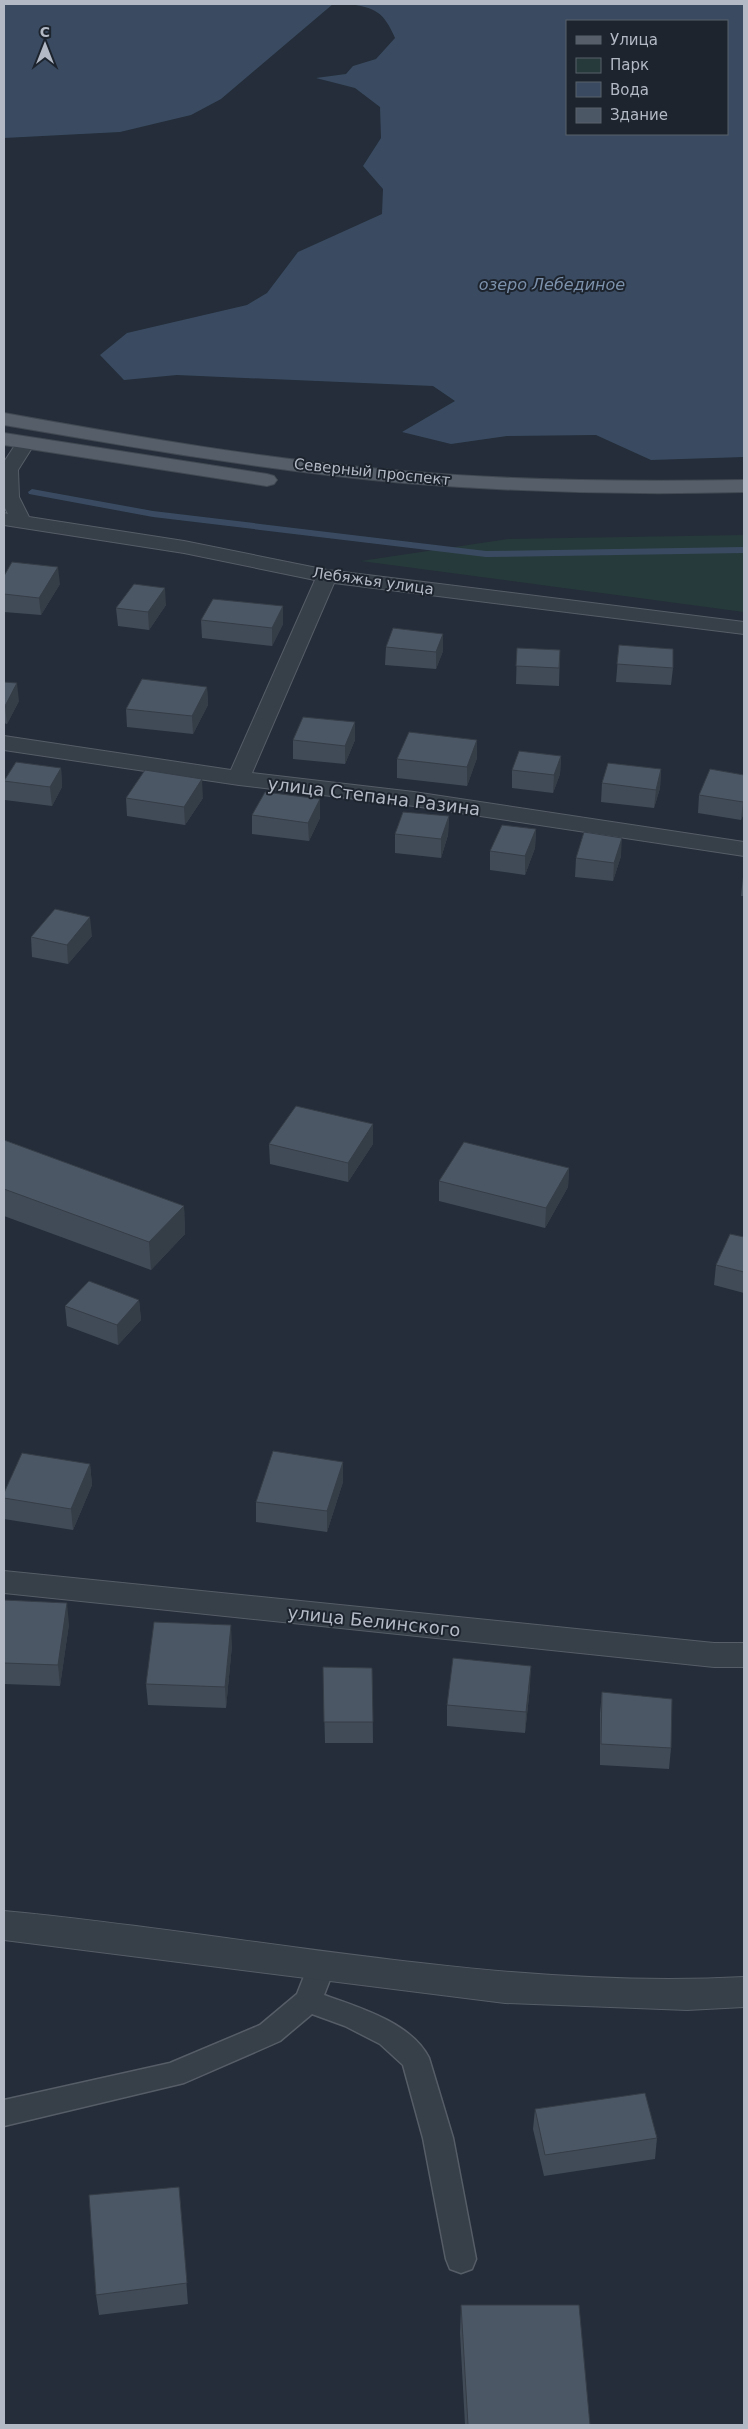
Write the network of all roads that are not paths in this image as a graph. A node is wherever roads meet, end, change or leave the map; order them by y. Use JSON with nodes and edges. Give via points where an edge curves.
{"nodes":[{"id":1,"x":4,"y":420,"type":"edge"},
{"id":2,"x":4,"y":439,"type":"edge"},
{"id":3,"x":26,"y":443,"type":"junction"},
{"id":4,"x":281,"y":482,"type":"dead end"},
{"id":5,"x":744,"y":486,"type":"edge"},
{"id":6,"x":13,"y":520,"type":"edge"},
{"id":7,"x":327,"y":576,"type":"junction"},
{"id":8,"x":744,"y":628,"type":"edge"},
{"id":9,"x":4,"y":743,"type":"edge"},
{"id":10,"x":239,"y":778,"type":"junction"},
{"id":11,"x":744,"y":849,"type":"edge"},
{"id":12,"x":4,"y":1582,"type":"edge"},
{"id":13,"x":744,"y":1655,"type":"edge"},
{"id":14,"x":4,"y":1924,"type":"edge"},
{"id":15,"x":322,"y":1964,"type":"junction"},
{"id":16,"x":744,"y":1992,"type":"edge"},
{"id":17,"x":308,"y":2002,"type":"junction"},
{"id":18,"x":4,"y":2113,"type":"edge"},
{"id":19,"x":461,"y":2259,"type":"dead end"}],
"edges":[{"from":1,"to":5,"type":"main road","name":"Северный проспект","via":[[239,457],[404,477],[573,487]]},
{"from":2,"to":3,"type":"main road","name":"Северный проспект"},
{"from":3,"to":4,"type":"main road","name":"Северный проспект"},
{"from":3,"to":6,"type":"street","via":[[8,470]]},
{"from":6,"to":7,"type":"street","name":"Лебяжья улица","via":[[184,547]]},
{"from":7,"to":8,"type":"street","name":"Лебяжья улица"},
{"from":7,"to":10,"type":"street"},
{"from":9,"to":10,"type":"street","name":"улица Степана Разина"},
{"from":10,"to":11,"type":"street","name":"улица Степана Разина","via":[[423,801]]},
{"from":12,"to":13,"type":"street","name":"улица Белинского","via":[[714,1655]]},
{"from":14,"to":15,"type":"street"},
{"from":15,"to":16,"type":"street","via":[[505,1988],[687,1996]]},
{"from":15,"to":17,"type":"lane"},
{"from":17,"to":18,"type":"lane","via":[[270,2032],[174,2074]]},
{"from":17,"to":19,"type":"lane","via":[[354,2018],[390,2036],[415,2058],[438,2138]]}]}
